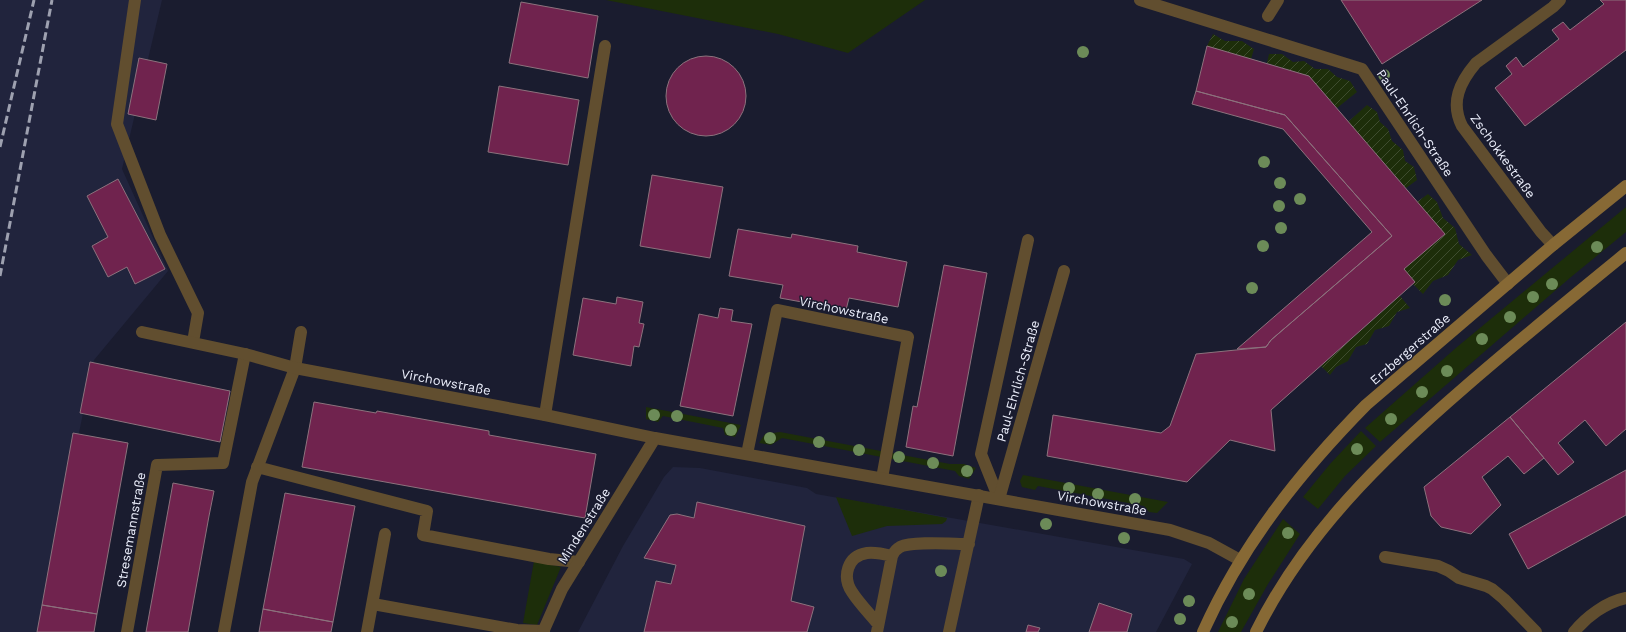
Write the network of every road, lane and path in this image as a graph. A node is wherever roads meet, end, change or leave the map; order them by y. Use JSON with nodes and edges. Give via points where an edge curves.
{"nodes":[{"id":1,"x":135,"y":0,"type":"edge"},
{"id":2,"x":1140,"y":0,"type":"edge"},
{"id":3,"x":1278,"y":0,"type":"edge"},
{"id":4,"x":1560,"y":0,"type":"edge"},
{"id":5,"x":1268,"y":16,"type":"dead end"},
{"id":6,"x":605,"y":46,"type":"dead end"},
{"id":7,"x":1626,"y":186,"type":"edge"},
{"id":8,"x":1028,"y":240,"type":"dead end"},
{"id":9,"x":1553,"y":245,"type":"junction"},
{"id":10,"x":1626,"y":253,"type":"edge"},
{"id":11,"x":1064,"y":271,"type":"dead end"},
{"id":12,"x":1508,"y":284,"type":"junction"},
{"id":13,"x":142,"y":332,"type":"dead end"},
{"id":14,"x":301,"y":332,"type":"dead end"},
{"id":15,"x":193,"y":342,"type":"junction"},
{"id":16,"x":245,"y":354,"type":"junction"},
{"id":17,"x":295,"y":368,"type":"junction"},
{"id":18,"x":545,"y":415,"type":"junction"},
{"id":19,"x":655,"y":438,"type":"junction"},
{"id":20,"x":747,"y":454,"type":"junction"},
{"id":21,"x":257,"y":467,"type":"junction"},
{"id":22,"x":882,"y":478,"type":"junction"},
{"id":23,"x":979,"y":495,"type":"junction"},
{"id":24,"x":1000,"y":499,"type":"junction"},
{"id":25,"x":386,"y":534,"type":"dead end"},
{"id":26,"x":969,"y":544,"type":"junction"},
{"id":27,"x":892,"y":556,"type":"junction"},
{"id":28,"x":1385,"y":557,"type":"dead end"},
{"id":29,"x":1240,"y":560,"type":"junction"},
{"id":30,"x":579,"y":562,"type":"junction"},
{"id":31,"x":1626,"y":598,"type":"edge"},
{"id":32,"x":373,"y":604,"type":"junction"},
{"id":33,"x":877,"y":628,"type":"edge"},
{"id":34,"x":544,"y":631,"type":"edge"},
{"id":35,"x":127,"y":632,"type":"edge"},
{"id":36,"x":224,"y":632,"type":"edge"},
{"id":37,"x":368,"y":632,"type":"edge"},
{"id":38,"x":949,"y":632,"type":"edge"},
{"id":39,"x":1202,"y":632,"type":"edge"},
{"id":40,"x":1256,"y":632,"type":"edge"},
{"id":41,"x":1536,"y":632,"type":"edge"},
{"id":42,"x":1574,"y":632,"type":"edge"}],
"edges":[{"from":1,"to":15,"type":"street","via":[[117,124],[160,235],[198,313]]},
{"from":2,"to":12,"type":"street","name":"Paul-Ehrlich-Straße","via":[[1362,69]]},
{"from":3,"to":5,"type":"street"},
{"from":4,"to":9,"type":"street","name":"Zschokkestraße","via":[[1476,64],[1461,83],[1457,106],[1458,119],[1462,126]]},
{"from":6,"to":18,"type":"street"},
{"from":7,"to":9,"type":"street","name":"Erzbergerstraße"},
{"from":8,"to":24,"type":"street","via":[[981,454]]},
{"from":9,"to":12,"type":"street","name":"Erzbergerstraße"},
{"from":10,"to":40,"type":"street","via":[[1509,348],[1400,445],[1361,484],[1323,527],[1288,577]]},
{"from":11,"to":24,"type":"street","name":"Paul-Ehrlich-Straße"},
{"from":12,"to":29,"type":"street","name":"Erzbergerstraße","via":[[1366,406],[1344,428],[1284,498]]},
{"from":13,"to":15,"type":"street","name":"Virchowstraße"},
{"from":14,"to":17,"type":"street"},
{"from":15,"to":16,"type":"street","name":"Virchowstraße"},
{"from":16,"to":17,"type":"street","name":"Virchowstraße"},
{"from":16,"to":35,"type":"street","name":"Stresemannstraße","via":[[224,463],[157,465]]},
{"from":17,"to":18,"type":"street","name":"Virchowstraße"},
{"from":17,"to":21,"type":"street"},
{"from":18,"to":19,"type":"street","name":"Virchowstraße"},
{"from":19,"to":20,"type":"street","name":"Virchowstraße"},
{"from":19,"to":30,"type":"street","name":"Mindenstraße"},
{"from":20,"to":22,"type":"street","name":"Virchowstraße"},
{"from":20,"to":22,"type":"street","name":"Virchowstraße","via":[[777,310],[908,337]]},
{"from":21,"to":30,"type":"street","via":[[427,511],[423,535],[549,559]]},
{"from":21,"to":36,"type":"street"},
{"from":22,"to":23,"type":"street","name":"Virchowstraße"},
{"from":23,"to":24,"type":"street","name":"Virchowstraße"},
{"from":23,"to":26,"type":"street"},
{"from":24,"to":29,"type":"street","name":"Virchowstraße","via":[[1170,530],[1209,543]]},
{"from":25,"to":32,"type":"street"},
{"from":26,"to":27,"type":"street","via":[[904,546],[897,549]]},
{"from":26,"to":38,"type":"street"},
{"from":27,"to":33,"type":"street"},
{"from":27,"to":33,"type":"street","via":[[865,553],[855,558],[847,570],[852,593]]},
{"from":28,"to":41,"type":"street","via":[[1438,566],[1459,578],[1492,589]]},
{"from":29,"to":39,"type":"street","name":"Erzbergerstraße"},
{"from":30,"to":34,"type":"street","name":"Mindenstraße","via":[[557,598]]},
{"from":31,"to":42,"type":"street","via":[[1601,608],[1582,622]]},
{"from":32,"to":34,"type":"street","via":[[516,630]]},
{"from":32,"to":37,"type":"street"}]}
